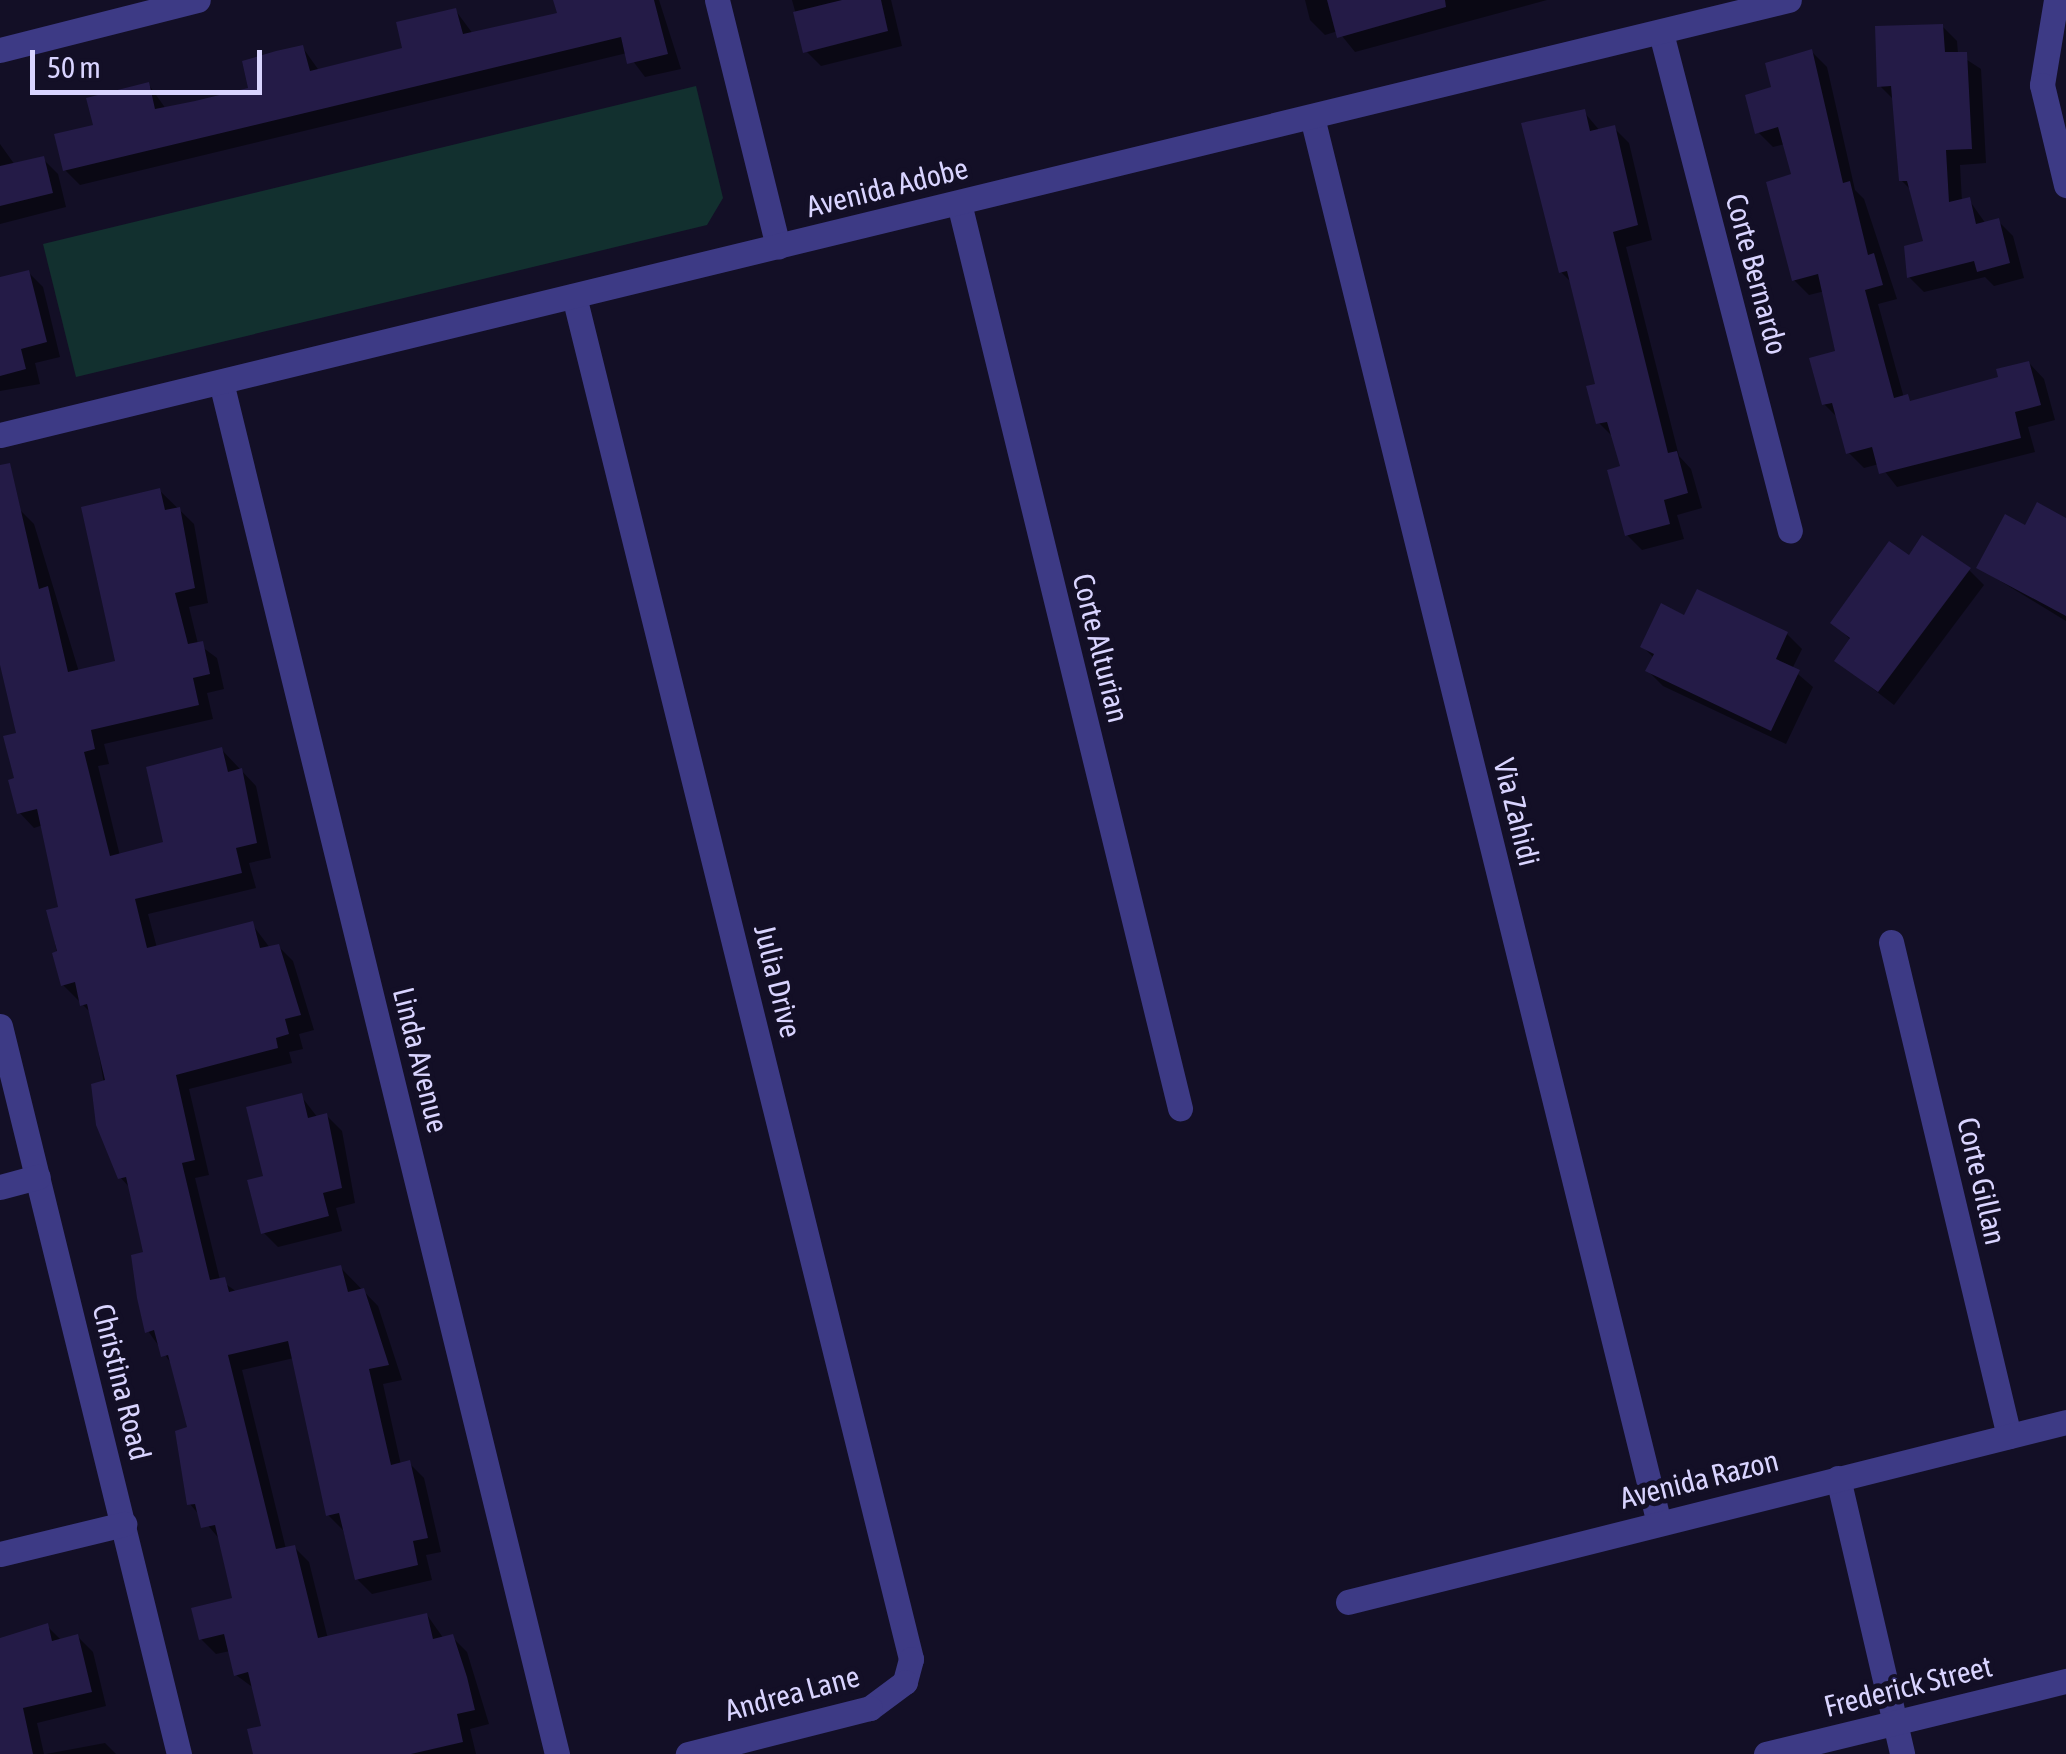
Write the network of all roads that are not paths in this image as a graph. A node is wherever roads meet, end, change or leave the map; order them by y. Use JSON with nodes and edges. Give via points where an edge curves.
{"nodes":[{"id":1,"x":198,"y":0,"type":"edge"},
{"id":2,"x":717,"y":0,"type":"edge"},
{"id":3,"x":1789,"y":0,"type":"edge"},
{"id":4,"x":2056,"y":0,"type":"edge"},
{"id":5,"x":1661,"y":32,"type":"junction"},
{"id":6,"x":0,"y":50,"type":"edge"},
{"id":7,"x":1312,"y":117,"type":"junction"},
{"id":8,"x":2066,"y":185,"type":"edge"},
{"id":9,"x":959,"y":203,"type":"junction"},
{"id":10,"x":778,"y":247,"type":"junction"},
{"id":11,"x":574,"y":296,"type":"junction"},
{"id":12,"x":221,"y":382,"type":"junction"},
{"id":13,"x":0,"y":435,"type":"edge"},
{"id":14,"x":1790,"y":531,"type":"dead end"},
{"id":15,"x":1891,"y":942,"type":"dead end"},
{"id":16,"x":0,"y":1026,"type":"edge"},
{"id":17,"x":1180,"y":1108,"type":"dead end"},
{"id":18,"x":38,"y":1177,"type":"junction"},
{"id":19,"x":0,"y":1187,"type":"edge"},
{"id":20,"x":2066,"y":1422,"type":"edge"},
{"id":21,"x":2010,"y":1436,"type":"junction"},
{"id":22,"x":1838,"y":1478,"type":"junction"},
{"id":23,"x":1659,"y":1523,"type":"junction"},
{"id":24,"x":124,"y":1524,"type":"junction"},
{"id":25,"x":0,"y":1554,"type":"edge"},
{"id":26,"x":1348,"y":1602,"type":"dead end"},
{"id":27,"x":2066,"y":1680,"type":"edge"},
{"id":28,"x":905,"y":1682,"type":"joint"},
{"id":29,"x":1898,"y":1721,"type":"junction"},
{"id":30,"x":180,"y":1754,"type":"edge"},
{"id":31,"x":558,"y":1754,"type":"edge"},
{"id":32,"x":688,"y":1754,"type":"edge"},
{"id":33,"x":1766,"y":1754,"type":"edge"},
{"id":34,"x":1902,"y":1754,"type":"edge"}],
"edges":[{"from":1,"to":6,"type":"street"},
{"from":2,"to":10,"type":"street"},
{"from":3,"to":5,"type":"street","name":"Avenida Adobe"},
{"from":4,"to":8,"type":"street","via":[[2042,85]]},
{"from":5,"to":7,"type":"street","name":"Avenida Adobe"},
{"from":5,"to":14,"type":"street","name":"Corte Bernardo"},
{"from":7,"to":9,"type":"street","name":"Avenida Adobe"},
{"from":7,"to":23,"type":"street","name":"Via Zahidi"},
{"from":9,"to":10,"type":"street","name":"Avenida Adobe"},
{"from":9,"to":17,"type":"street","name":"Corte Alturian"},
{"from":10,"to":11,"type":"street","name":"Avenida Adobe"},
{"from":11,"to":12,"type":"street","name":"Avenida Adobe"},
{"from":11,"to":28,"type":"street","name":"Julia Drive","via":[[906,1630]]},
{"from":12,"to":13,"type":"street","name":"Avenida Adobe"},
{"from":12,"to":31,"type":"street","name":"Linda Avenue"},
{"from":15,"to":21,"type":"street","name":"Corte Gillan"},
{"from":16,"to":18,"type":"street","name":"Christina Road"},
{"from":18,"to":19,"type":"street"},
{"from":18,"to":24,"type":"street","name":"Christina Road"},
{"from":20,"to":21,"type":"street","name":"Avenida Razon"},
{"from":21,"to":22,"type":"street","name":"Avenida Razon"},
{"from":22,"to":23,"type":"street","name":"Avenida Razon"},
{"from":22,"to":29,"type":"street"},
{"from":23,"to":26,"type":"street","name":"Avenida Razon"},
{"from":24,"to":25,"type":"street"},
{"from":24,"to":30,"type":"street","name":"Christina Road"},
{"from":27,"to":29,"type":"street","name":"Frederick Street"},
{"from":28,"to":32,"type":"street","name":"Andrea Lane","via":[[870,1708]]},
{"from":29,"to":33,"type":"street","name":"Frederick Street"},
{"from":29,"to":34,"type":"street"}]}
